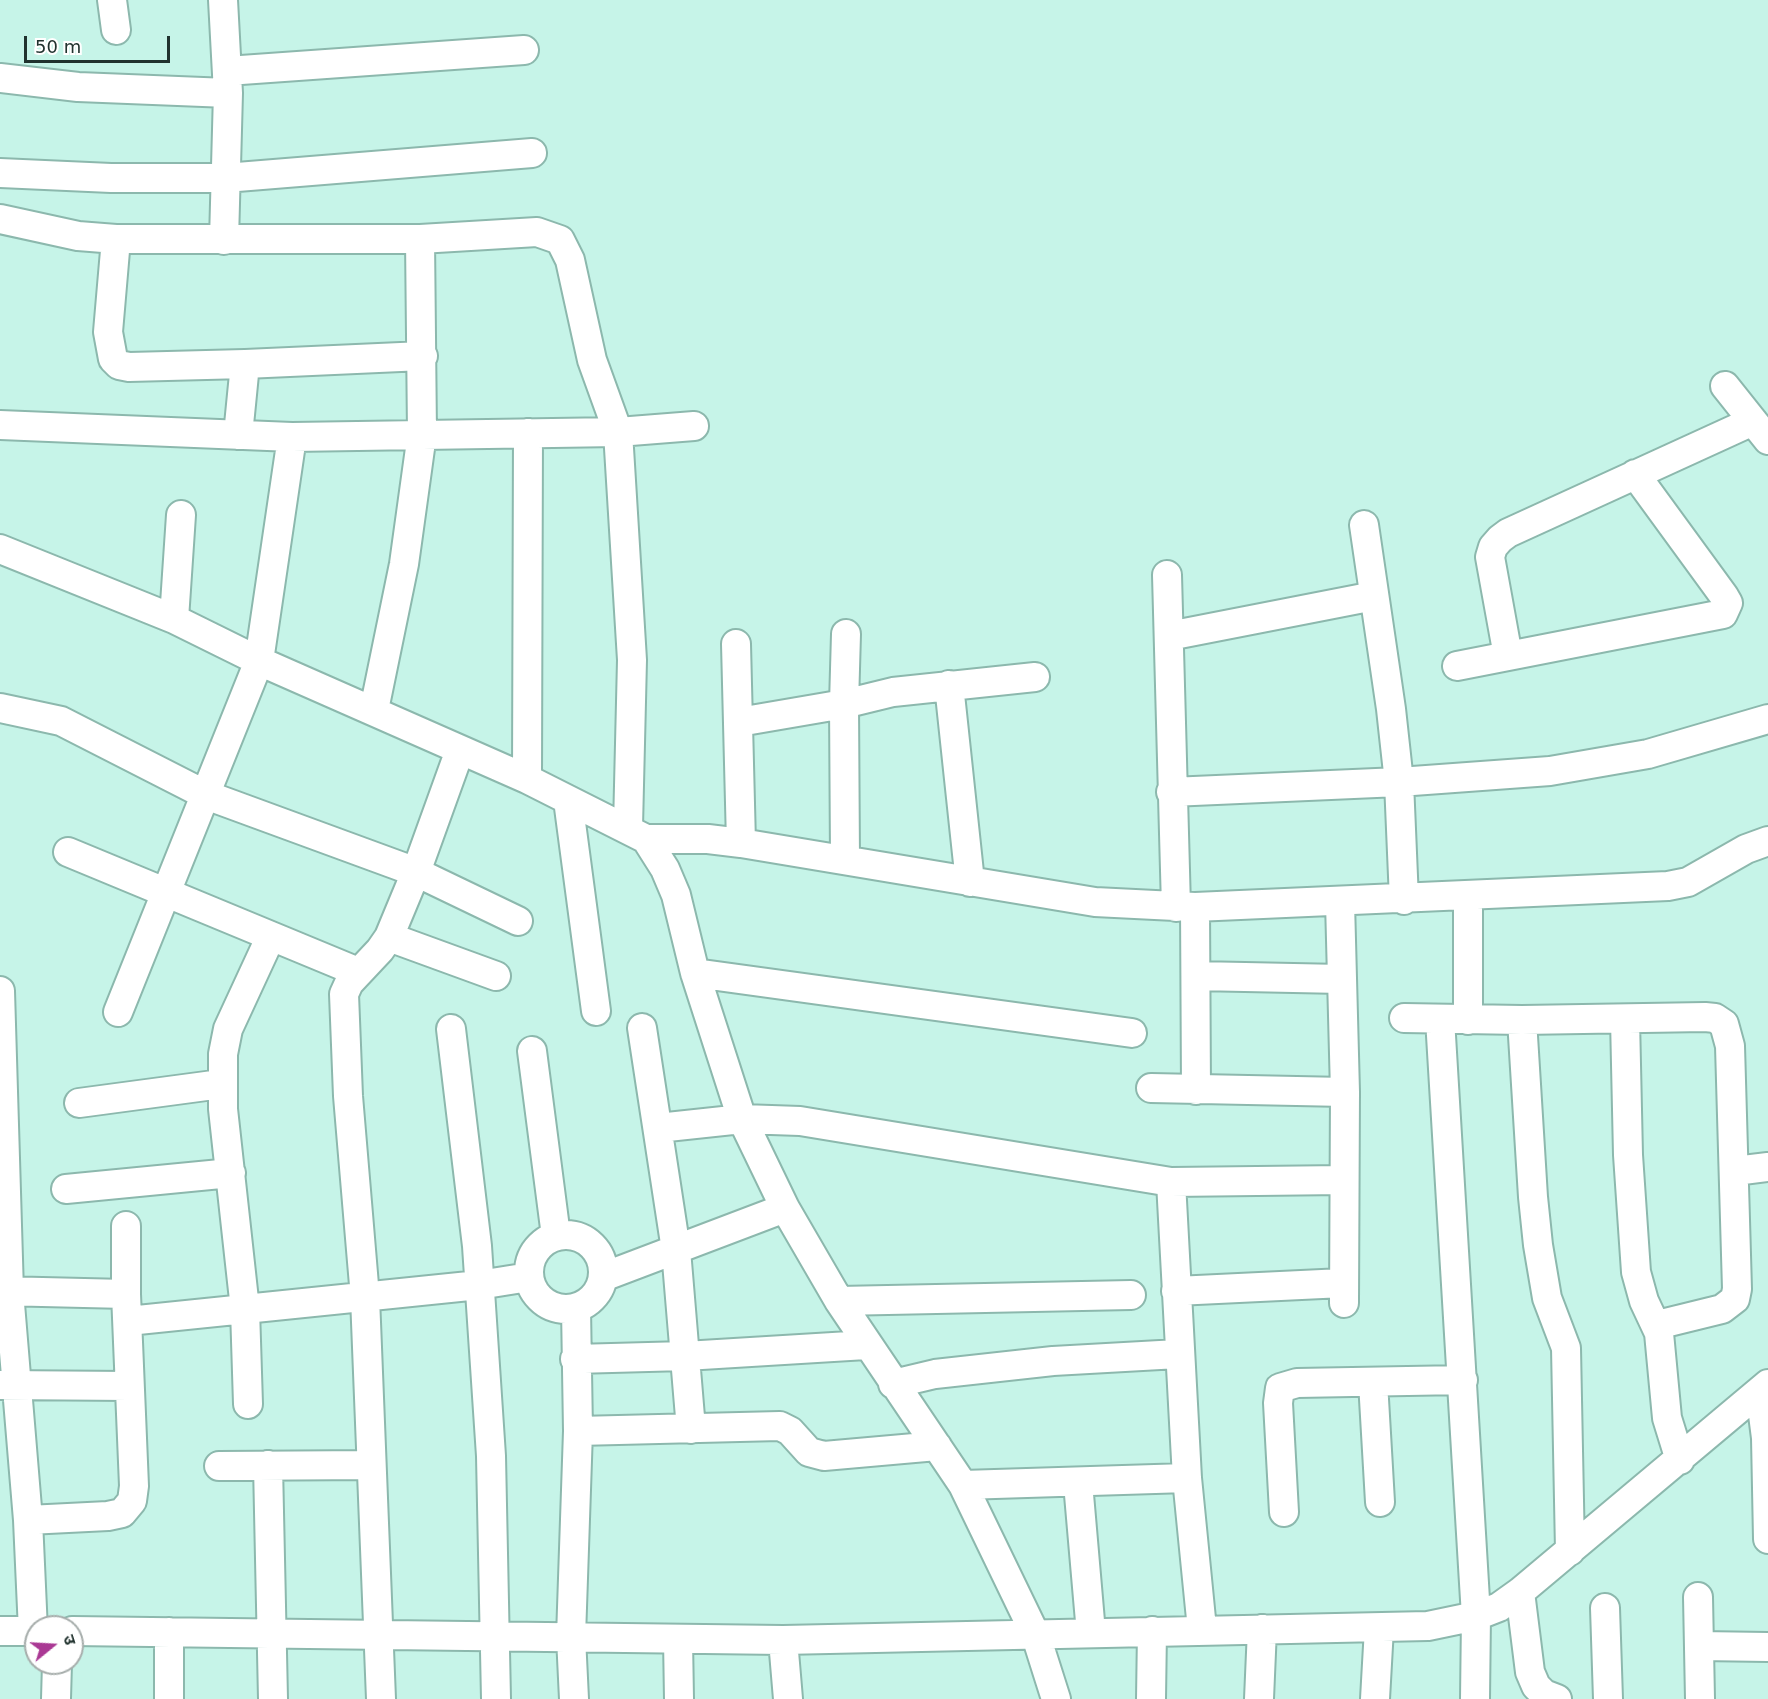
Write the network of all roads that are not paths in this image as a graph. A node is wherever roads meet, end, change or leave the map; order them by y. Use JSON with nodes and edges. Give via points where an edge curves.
{"nodes":[{"id":1,"x":112,"y":0,"type":"edge"},
{"id":2,"x":223,"y":0,"type":"edge"},
{"id":3,"x":116,"y":30,"type":"dead end"},
{"id":4,"x":524,"y":50,"type":"dead end"},
{"id":5,"x":0,"y":78,"type":"edge"},
{"id":6,"x":227,"y":82,"type":"junction"},
{"id":7,"x":532,"y":153,"type":"dead end"},
{"id":8,"x":0,"y":173,"type":"edge"},
{"id":9,"x":225,"y":178,"type":"junction"},
{"id":10,"x":0,"y":219,"type":"edge"},
{"id":11,"x":116,"y":239,"type":"junction"},
{"id":12,"x":420,"y":239,"type":"junction"},
{"id":13,"x":224,"y":240,"type":"junction"},
{"id":14,"x":423,"y":356,"type":"junction"},
{"id":15,"x":245,"y":364,"type":"junction"},
{"id":16,"x":1725,"y":386,"type":"dead end"},
{"id":17,"x":0,"y":425,"type":"edge"},
{"id":18,"x":694,"y":426,"type":"dead end"},
{"id":19,"x":1760,"y":430,"type":"edge"},
{"id":20,"x":618,"y":432,"type":"junction"},
{"id":21,"x":528,"y":433,"type":"junction"},
{"id":22,"x":422,"y":434,"type":"junction"},
{"id":23,"x":238,"y":435,"type":"junction"},
{"id":24,"x":292,"y":437,"type":"junction"},
{"id":25,"x":1635,"y":474,"type":"junction"},
{"id":26,"x":181,"y":515,"type":"dead end"},
{"id":27,"x":1364,"y":525,"type":"dead end"},
{"id":28,"x":0,"y":550,"type":"edge"},
{"id":29,"x":1167,"y":575,"type":"dead end"},
{"id":30,"x":1374,"y":596,"type":"junction"},
{"id":31,"x":174,"y":619,"type":"junction"},
{"id":32,"x":846,"y":634,"type":"dead end"},
{"id":33,"x":1169,"y":636,"type":"junction"},
{"id":34,"x":736,"y":644,"type":"dead end"},
{"id":35,"x":1509,"y":656,"type":"junction"},
{"id":36,"x":259,"y":661,"type":"junction"},
{"id":37,"x":1457,"y":666,"type":"dead end"},
{"id":38,"x":1035,"y":677,"type":"dead end"},
{"id":39,"x":949,"y":685,"type":"junction"},
{"id":40,"x":844,"y":704,"type":"junction"},
{"id":41,"x":0,"y":708,"type":"edge"},
{"id":42,"x":374,"y":710,"type":"junction"},
{"id":43,"x":1768,"y":719,"type":"edge"},
{"id":44,"x":740,"y":722,"type":"junction"},
{"id":45,"x":460,"y":750,"type":"junction"},
{"id":46,"x":527,"y":779,"type":"junction"},
{"id":47,"x":1399,"y":782,"type":"junction"},
{"id":48,"x":1171,"y":792,"type":"junction"},
{"id":49,"x":206,"y":795,"type":"junction"},
{"id":50,"x":568,"y":800,"type":"junction"},
{"id":51,"x":637,"y":833,"type":"junction"},
{"id":52,"x":1768,"y":841,"type":"edge"},
{"id":53,"x":741,"y":843,"type":"junction"},
{"id":54,"x":68,"y":852,"type":"dead end"},
{"id":55,"x":845,"y":859,"type":"junction"},
{"id":56,"x":416,"y":872,"type":"junction"},
{"id":57,"x":970,"y":882,"type":"junction"},
{"id":58,"x":166,"y":892,"type":"junction"},
{"id":59,"x":1468,"y":897,"type":"junction"},
{"id":60,"x":1404,"y":900,"type":"junction"},
{"id":61,"x":1340,"y":902,"type":"junction"},
{"id":62,"x":1186,"y":907,"type":"junction"},
{"id":63,"x":518,"y":921,"type":"dead end"},
{"id":64,"x":271,"y":936,"type":"junction"},
{"id":65,"x":389,"y":937,"type":"junction"},
{"id":66,"x":358,"y":972,"type":"junction"},
{"id":67,"x":695,"y":973,"type":"junction"},
{"id":68,"x":496,"y":976,"type":"dead end"},
{"id":69,"x":1196,"y":976,"type":"junction"},
{"id":70,"x":1342,"y":979,"type":"junction"},
{"id":71,"x":0,"y":991,"type":"edge"},
{"id":72,"x":118,"y":1011,"type":"dead end"},
{"id":73,"x":596,"y":1011,"type":"dead end"},
{"id":74,"x":1404,"y":1018,"type":"dead end"},
{"id":75,"x":1625,"y":1019,"type":"junction"},
{"id":76,"x":1454,"y":1020,"type":"junction"},
{"id":77,"x":1522,"y":1020,"type":"junction"},
{"id":78,"x":642,"y":1028,"type":"dead end"},
{"id":79,"x":452,"y":1029,"type":"dead end"},
{"id":80,"x":1132,"y":1033,"type":"dead end"},
{"id":81,"x":532,"y":1052,"type":"dead end"},
{"id":82,"x":2,"y":1082,"type":"edge"},
{"id":83,"x":221,"y":1084,"type":"junction"},
{"id":84,"x":1151,"y":1088,"type":"dead end"},
{"id":85,"x":1196,"y":1090,"type":"junction"},
{"id":86,"x":1345,"y":1092,"type":"junction"},
{"id":87,"x":79,"y":1103,"type":"dead end"},
{"id":88,"x":742,"y":1119,"type":"junction"},
{"id":89,"x":658,"y":1128,"type":"junction"},
{"id":90,"x":1768,"y":1167,"type":"edge"},
{"id":91,"x":1735,"y":1171,"type":"junction"},
{"id":92,"x":231,"y":1173,"type":"junction"},
{"id":93,"x":3,"y":1174,"type":"edge"},
{"id":94,"x":1343,"y":1180,"type":"junction"},
{"id":95,"x":1171,"y":1182,"type":"junction"},
{"id":96,"x":66,"y":1189,"type":"dead end"},
{"id":97,"x":785,"y":1208,"type":"junction"},
{"id":98,"x":126,"y":1226,"type":"dead end"},
{"id":99,"x":556,"y":1236,"type":"junction"},
{"id":100,"x":676,"y":1250,"type":"junction"},
{"id":101,"x":603,"y":1276,"type":"junction"},
{"id":102,"x":529,"y":1277,"type":"junction"},
{"id":103,"x":478,"y":1285,"type":"junction"},
{"id":104,"x":1176,"y":1291,"type":"junction"},
{"id":105,"x":5,"y":1292,"type":"edge"},
{"id":106,"x":126,"y":1293,"type":"junction"},
{"id":107,"x":1131,"y":1295,"type":"dead end"},
{"id":108,"x":365,"y":1297,"type":"junction"},
{"id":109,"x":839,"y":1301,"type":"junction"},
{"id":110,"x":576,"y":1308,"type":"junction"},
{"id":111,"x":245,"y":1309,"type":"junction"},
{"id":112,"x":128,"y":1321,"type":"junction"},
{"id":113,"x":1657,"y":1325,"type":"junction"},
{"id":114,"x":866,"y":1345,"type":"junction"},
{"id":115,"x":1178,"y":1354,"type":"junction"},
{"id":116,"x":685,"y":1356,"type":"junction"},
{"id":117,"x":575,"y":1359,"type":"junction"},
{"id":118,"x":1463,"y":1380,"type":"junction"},
{"id":119,"x":1373,"y":1382,"type":"junction"},
{"id":120,"x":893,"y":1384,"type":"junction"},
{"id":121,"x":9,"y":1385,"type":"edge"},
{"id":122,"x":129,"y":1386,"type":"junction"},
{"id":123,"x":1764,"y":1388,"type":"edge"},
{"id":124,"x":248,"y":1404,"type":"dead end"},
{"id":125,"x":692,"y":1430,"type":"junction"},
{"id":126,"x":578,"y":1431,"type":"junction"},
{"id":127,"x":937,"y":1446,"type":"junction"},
{"id":128,"x":1680,"y":1460,"type":"junction"},
{"id":129,"x":268,"y":1465,"type":"junction"},
{"id":130,"x":371,"y":1465,"type":"junction"},
{"id":131,"x":219,"y":1466,"type":"dead end"},
{"id":132,"x":1187,"y":1478,"type":"junction"},
{"id":133,"x":1078,"y":1484,"type":"junction"},
{"id":134,"x":963,"y":1485,"type":"junction"},
{"id":135,"x":1380,"y":1502,"type":"dead end"},
{"id":136,"x":1284,"y":1512,"type":"dead end"},
{"id":137,"x":28,"y":1520,"type":"junction"},
{"id":138,"x":1768,"y":1539,"type":"edge"},
{"id":139,"x":1570,"y":1551,"type":"junction"},
{"id":140,"x":1520,"y":1592,"type":"junction"},
{"id":141,"x":1698,"y":1597,"type":"dead end"},
{"id":142,"x":1605,"y":1608,"type":"dead end"},
{"id":143,"x":34,"y":1615,"type":"edge"},
{"id":144,"x":1476,"y":1616,"type":"junction"},
{"id":145,"x":1379,"y":1628,"type":"junction"},
{"id":146,"x":1202,"y":1629,"type":"junction"},
{"id":147,"x":1262,"y":1629,"type":"junction"},
{"id":148,"x":0,"y":1631,"type":"edge"},
{"id":149,"x":24,"y":1631,"type":"edge"},
{"id":150,"x":84,"y":1631,"type":"edge"},
{"id":151,"x":1152,"y":1631,"type":"junction"},
{"id":152,"x":169,"y":1632,"type":"junction"},
{"id":153,"x":1091,"y":1633,"type":"junction"},
{"id":154,"x":272,"y":1634,"type":"junction"},
{"id":155,"x":378,"y":1636,"type":"junction"},
{"id":156,"x":1036,"y":1636,"type":"junction"},
{"id":157,"x":494,"y":1637,"type":"junction"},
{"id":158,"x":571,"y":1637,"type":"junction"},
{"id":159,"x":678,"y":1639,"type":"junction"},
{"id":160,"x":783,"y":1640,"type":"junction"},
{"id":161,"x":1700,"y":1646,"type":"junction"},
{"id":162,"x":1768,"y":1647,"type":"edge"},
{"id":163,"x":57,"y":1675,"type":"edge"},
{"id":164,"x":56,"y":1699,"type":"edge"},
{"id":165,"x":169,"y":1699,"type":"edge"},
{"id":166,"x":273,"y":1699,"type":"edge"},
{"id":167,"x":381,"y":1699,"type":"edge"},
{"id":168,"x":496,"y":1699,"type":"edge"},
{"id":169,"x":574,"y":1699,"type":"edge"},
{"id":170,"x":679,"y":1699,"type":"edge"},
{"id":171,"x":788,"y":1699,"type":"edge"},
{"id":172,"x":1056,"y":1699,"type":"edge"},
{"id":173,"x":1151,"y":1699,"type":"edge"},
{"id":174,"x":1259,"y":1699,"type":"edge"},
{"id":175,"x":1375,"y":1699,"type":"edge"},
{"id":176,"x":1475,"y":1699,"type":"edge"},
{"id":177,"x":1557,"y":1699,"type":"edge"},
{"id":178,"x":1608,"y":1699,"type":"edge"},
{"id":179,"x":1700,"y":1699,"type":"edge"}],
"edges":[{"from":1,"to":3,"type":"street"},
{"from":2,"to":6,"type":"street"},
{"from":4,"to":6,"type":"street"},
{"from":5,"to":6,"type":"street","via":[[78,87]]},
{"from":6,"to":9,"type":"street"},
{"from":7,"to":9,"type":"street"},
{"from":8,"to":9,"type":"street"},
{"from":9,"to":13,"type":"street"},
{"from":10,"to":11,"type":"street","via":[[78,236]]},
{"from":11,"to":13,"type":"street"},
{"from":11,"to":15,"type":"street","via":[[108,332],[113,359],[119,365]]},
{"from":12,"to":13,"type":"street"},
{"from":12,"to":14,"type":"street"},
{"from":12,"to":20,"type":"street","via":[[537,232],[560,240],[570,260],[592,360]]},
{"from":14,"to":15,"type":"street"},
{"from":14,"to":22,"type":"street"},
{"from":15,"to":23,"type":"street"},
{"from":16,"to":19,"type":"street"},
{"from":17,"to":23,"type":"street"},
{"from":18,"to":20,"type":"street"},
{"from":19,"to":25,"type":"street"},
{"from":20,"to":21,"type":"street"},
{"from":20,"to":51,"type":"street","via":[[632,660]]},
{"from":21,"to":22,"type":"street"},
{"from":21,"to":46,"type":"street"},
{"from":22,"to":24,"type":"street"},
{"from":22,"to":42,"type":"street","via":[[404,564]]},
{"from":23,"to":24,"type":"street"},
{"from":24,"to":36,"type":"street"},
{"from":25,"to":35,"type":"street","via":[[1508,533],[1493,547],[1491,568]]},
{"from":25,"to":35,"type":"street","via":[[1724,596],[1727,609],[1716,617]]},
{"from":26,"to":31,"type":"street"},
{"from":27,"to":30,"type":"street"},
{"from":28,"to":31,"type":"street"},
{"from":29,"to":33,"type":"street"},
{"from":30,"to":33,"type":"street"},
{"from":30,"to":47,"type":"street"},
{"from":31,"to":36,"type":"street"},
{"from":32,"to":40,"type":"street"},
{"from":33,"to":48,"type":"street"},
{"from":34,"to":44,"type":"street"},
{"from":35,"to":37,"type":"street"},
{"from":36,"to":42,"type":"street"},
{"from":36,"to":49,"type":"street"},
{"from":38,"to":39,"type":"street"},
{"from":39,"to":40,"type":"street","via":[[893,692]]},
{"from":39,"to":57,"type":"street"},
{"from":40,"to":44,"type":"street"},
{"from":40,"to":55,"type":"street"},
{"from":41,"to":49,"type":"street","via":[[61,721]]},
{"from":42,"to":45,"type":"street"},
{"from":43,"to":47,"type":"street","via":[[1616,761],[1550,771]]},
{"from":44,"to":53,"type":"street"},
{"from":45,"to":46,"type":"street"},
{"from":45,"to":56,"type":"street"},
{"from":46,"to":50,"type":"street"},
{"from":47,"to":48,"type":"street"},
{"from":47,"to":60,"type":"street"},
{"from":48,"to":62,"type":"street"},
{"from":49,"to":56,"type":"street"},
{"from":49,"to":58,"type":"street"},
{"from":50,"to":51,"type":"street"},
{"from":50,"to":73,"type":"street"},
{"from":51,"to":53,"type":"street"},
{"from":51,"to":67,"type":"street","via":[[665,869],[676,896]]},
{"from":52,"to":59,"type":"street","via":[[1688,882]]},
{"from":53,"to":55,"type":"street"},
{"from":54,"to":58,"type":"street"},
{"from":55,"to":57,"type":"street"},
{"from":56,"to":63,"type":"street"},
{"from":56,"to":65,"type":"street"},
{"from":57,"to":62,"type":"street","via":[[1095,902]]},
{"from":58,"to":64,"type":"street"},
{"from":58,"to":72,"type":"street"},
{"from":59,"to":60,"type":"street"},
{"from":59,"to":76,"type":"street"},
{"from":60,"to":61,"type":"street"},
{"from":61,"to":62,"type":"street"},
{"from":61,"to":70,"type":"street"},
{"from":62,"to":69,"type":"street"},
{"from":64,"to":66,"type":"street"},
{"from":64,"to":83,"type":"street","via":[[228,1029]]},
{"from":65,"to":66,"type":"street"},
{"from":65,"to":68,"type":"street"},
{"from":66,"to":108,"type":"street","via":[[344,994],[343,1009]]},
{"from":67,"to":80,"type":"street"},
{"from":67,"to":88,"type":"street"},
{"from":69,"to":70,"type":"street"},
{"from":69,"to":85,"type":"street"},
{"from":70,"to":86,"type":"street"},
{"from":71,"to":82,"type":"street"},
{"from":74,"to":76,"type":"street"},
{"from":75,"to":77,"type":"street"},
{"from":75,"to":91,"type":"street","via":[[1705,1017],[1724,1024],[1730,1046]]},
{"from":75,"to":113,"type":"street","via":[[1635,1262],[1641,1293]]},
{"from":76,"to":77,"type":"street"},
{"from":76,"to":118,"type":"street"},
{"from":77,"to":139,"type":"street","via":[[1533,1197],[1542,1272],[1547,1298],[1566,1348]]},
{"from":78,"to":89,"type":"street"},
{"from":79,"to":103,"type":"street"},
{"from":81,"to":99,"type":"street"},
{"from":82,"to":93,"type":"street"},
{"from":83,"to":87,"type":"street"},
{"from":83,"to":92,"type":"street"},
{"from":84,"to":85,"type":"street"},
{"from":85,"to":86,"type":"street"},
{"from":86,"to":94,"type":"street"},
{"from":88,"to":89,"type":"street"},
{"from":88,"to":95,"type":"street","via":[[851,1128]]},
{"from":88,"to":97,"type":"street"},
{"from":89,"to":100,"type":"street"},
{"from":90,"to":91,"type":"street"},
{"from":91,"to":113,"type":"street","via":[[1735,1299],[1722,1309]]},
{"from":92,"to":96,"type":"street"},
{"from":92,"to":111,"type":"street"},
{"from":93,"to":105,"type":"street"},
{"from":94,"to":95,"type":"street"},
{"from":94,"to":104,"type":"street","via":[[1344,1293]]},
{"from":95,"to":104,"type":"street"},
{"from":97,"to":100,"type":"street"},
{"from":97,"to":109,"type":"street"},
{"from":98,"to":106,"type":"street"},
{"from":99,"to":101,"type":"street","via":[[584,1239],[598,1256]]},
{"from":99,"to":102,"type":"street","via":[[533,1254]]},
{"from":100,"to":101,"type":"street"},
{"from":100,"to":116,"type":"street"},
{"from":101,"to":110,"type":"street","via":[[589,1302]]},
{"from":102,"to":103,"type":"street"},
{"from":102,"to":110,"type":"street","via":[[536,1295],[548,1305]]},
{"from":103,"to":108,"type":"street"},
{"from":103,"to":157,"type":"street","via":[[491,1456]]},
{"from":104,"to":115,"type":"street"},
{"from":105,"to":106,"type":"street"},
{"from":105,"to":121,"type":"street"},
{"from":106,"to":112,"type":"street"},
{"from":107,"to":109,"type":"street"},
{"from":108,"to":111,"type":"street"},
{"from":108,"to":130,"type":"street"},
{"from":109,"to":114,"type":"street"},
{"from":110,"to":117,"type":"street"},
{"from":111,"to":112,"type":"street"},
{"from":111,"to":124,"type":"street"},
{"from":112,"to":122,"type":"street"},
{"from":113,"to":128,"type":"street","via":[[1667,1418]]},
{"from":114,"to":116,"type":"street"},
{"from":114,"to":120,"type":"street"},
{"from":115,"to":120,"type":"street","via":[[1042,1362],[935,1374]]},
{"from":115,"to":132,"type":"street"},
{"from":116,"to":117,"type":"street"},
{"from":116,"to":125,"type":"street"},
{"from":117,"to":126,"type":"street"},
{"from":118,"to":119,"type":"street"},
{"from":118,"to":144,"type":"street"},
{"from":119,"to":135,"type":"street"},
{"from":119,"to":136,"type":"street","via":[[1297,1383],[1280,1388]]},
{"from":120,"to":127,"type":"street"},
{"from":121,"to":122,"type":"street"},
{"from":121,"to":137,"type":"street"},
{"from":122,"to":137,"type":"street","via":[[132,1501],[122,1512],[108,1516]]},
{"from":123,"to":128,"type":"street"},
{"from":123,"to":138,"type":"street"},
{"from":125,"to":126,"type":"street"},
{"from":125,"to":127,"type":"street","via":[[780,1426],[809,1452],[824,1456]]},
{"from":126,"to":158,"type":"street"},
{"from":127,"to":134,"type":"street"},
{"from":128,"to":139,"type":"street"},
{"from":129,"to":130,"type":"street"},
{"from":129,"to":131,"type":"street"},
{"from":129,"to":154,"type":"street"},
{"from":130,"to":155,"type":"street"},
{"from":132,"to":133,"type":"street"},
{"from":132,"to":146,"type":"street"},
{"from":133,"to":134,"type":"street"},
{"from":133,"to":153,"type":"street"},
{"from":134,"to":156,"type":"street"},
{"from":137,"to":143,"type":"street"},
{"from":139,"to":140,"type":"street"},
{"from":140,"to":144,"type":"street","via":[[1499,1607]]},
{"from":140,"to":177,"type":"street","via":[[1530,1672],[1536,1686]]},
{"from":141,"to":161,"type":"street"},
{"from":142,"to":178,"type":"street"},
{"from":144,"to":145,"type":"street","via":[[1428,1626]]},
{"from":144,"to":176,"type":"street"},
{"from":145,"to":147,"type":"street"},
{"from":145,"to":175,"type":"street"},
{"from":146,"to":147,"type":"street"},
{"from":146,"to":151,"type":"street"},
{"from":147,"to":174,"type":"street"},
{"from":148,"to":149,"type":"street"},
{"from":150,"to":152,"type":"street"},
{"from":151,"to":153,"type":"street"},
{"from":151,"to":173,"type":"street"},
{"from":152,"to":154,"type":"street"},
{"from":152,"to":165,"type":"street"},
{"from":153,"to":156,"type":"street"},
{"from":154,"to":155,"type":"street"},
{"from":154,"to":166,"type":"street"},
{"from":155,"to":157,"type":"street"},
{"from":155,"to":167,"type":"street"},
{"from":156,"to":160,"type":"street"},
{"from":156,"to":172,"type":"street"},
{"from":157,"to":158,"type":"street"},
{"from":157,"to":168,"type":"street"},
{"from":158,"to":159,"type":"street"},
{"from":158,"to":169,"type":"street"},
{"from":159,"to":160,"type":"street"},
{"from":159,"to":170,"type":"street"},
{"from":160,"to":171,"type":"street"},
{"from":161,"to":162,"type":"street"},
{"from":161,"to":179,"type":"street"},
{"from":163,"to":164,"type":"street"}]}
